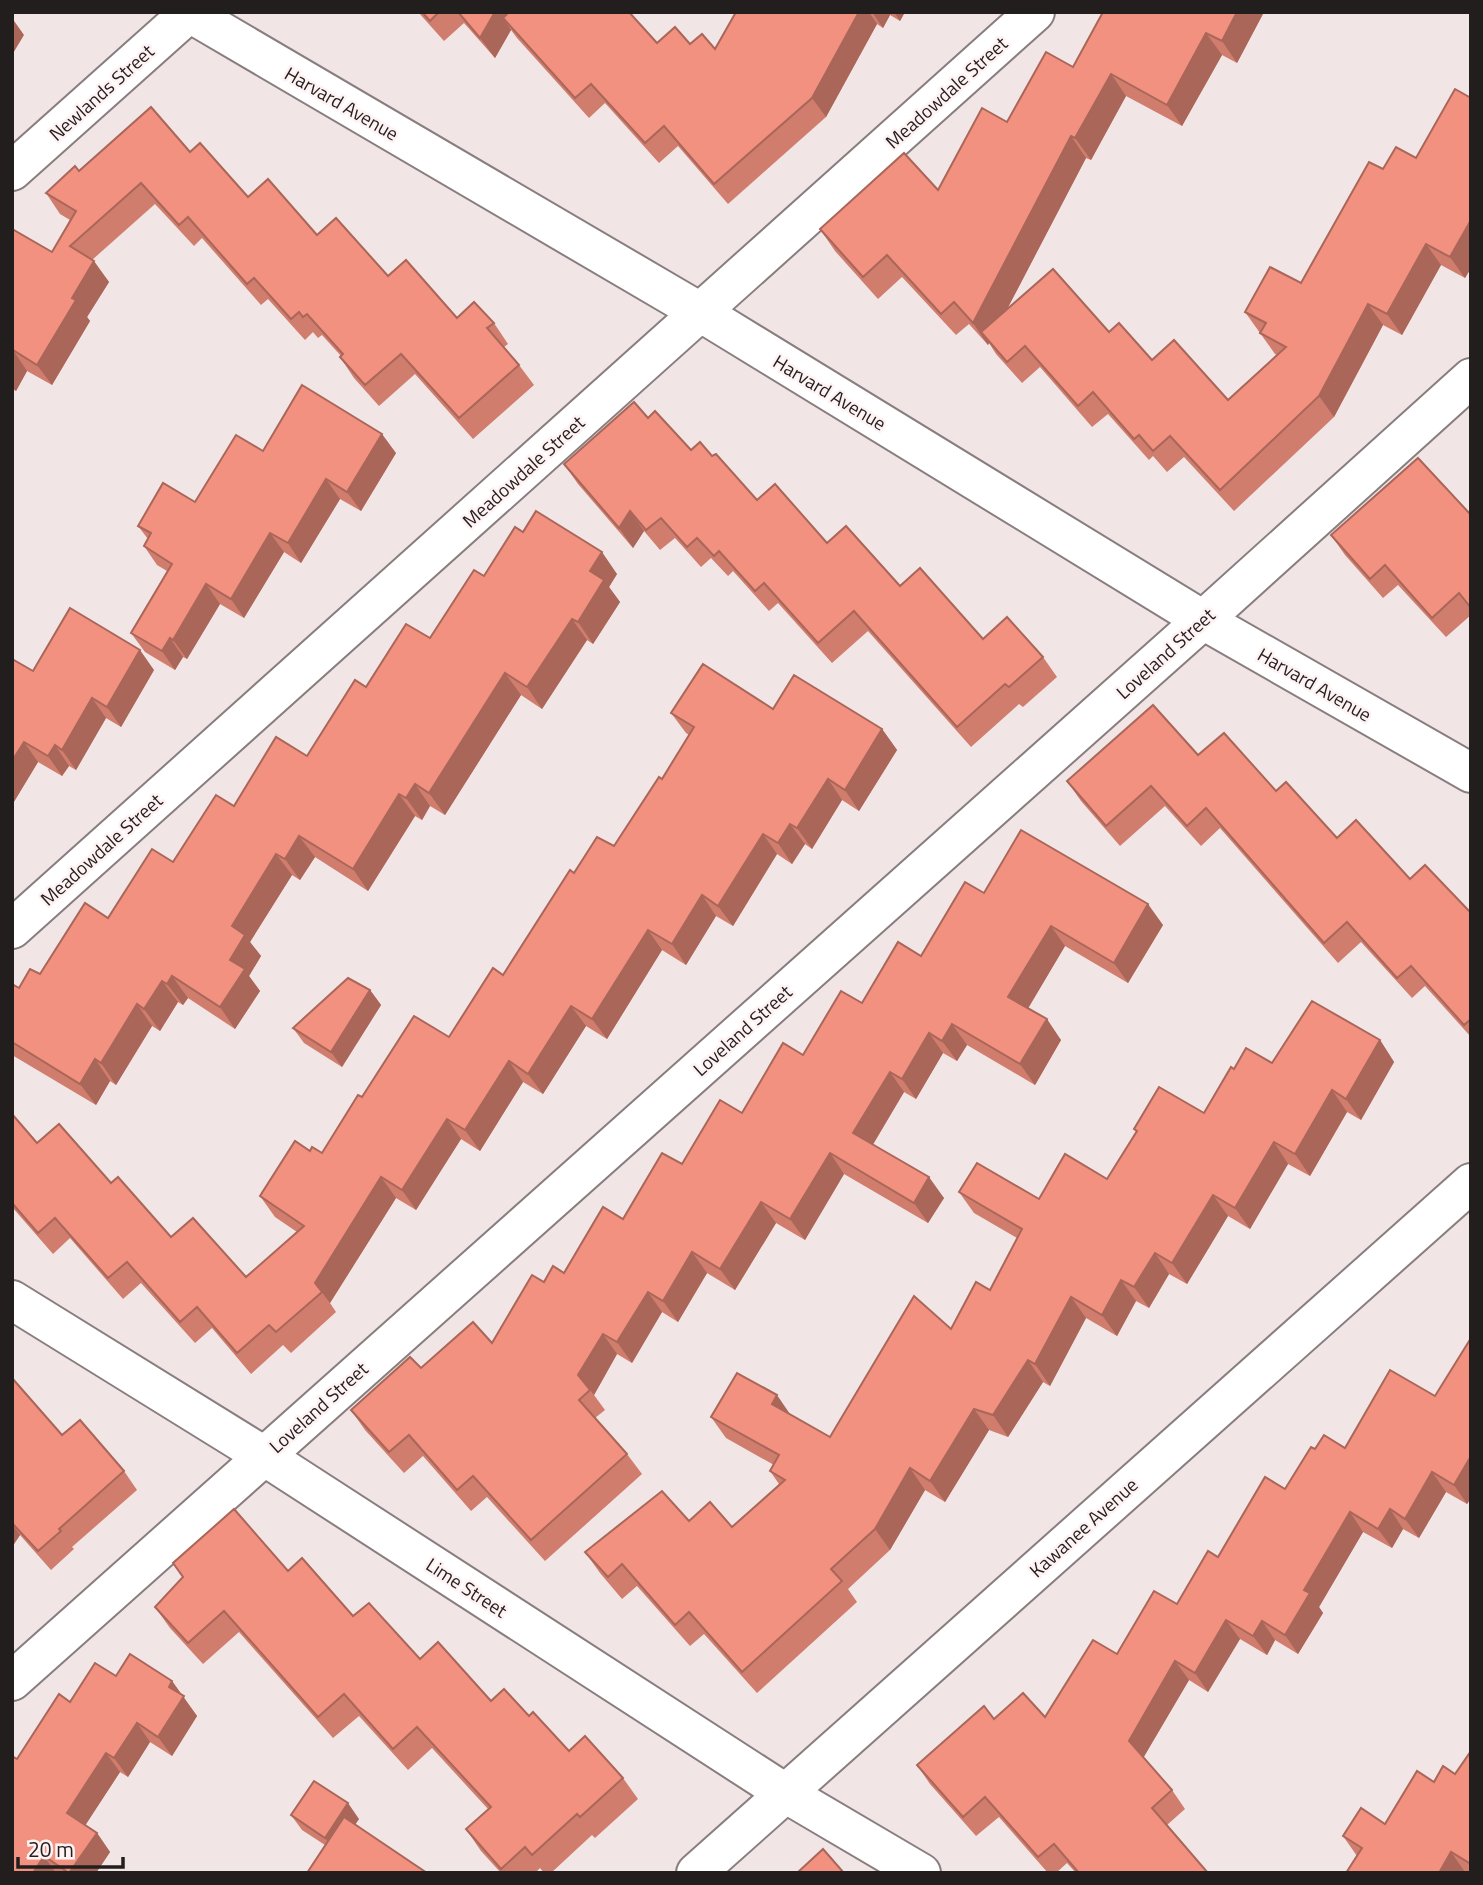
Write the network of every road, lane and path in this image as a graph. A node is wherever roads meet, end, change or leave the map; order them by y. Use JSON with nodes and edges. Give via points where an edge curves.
{"nodes":[{"id":1,"x":1035,"y":12,"type":"edge"},
{"id":2,"x":189,"y":13,"type":"edge"},
{"id":3,"x":12,"y":171,"type":"edge"},
{"id":4,"x":700,"y":312,"type":"junction"},
{"id":5,"x":1471,"y":378,"type":"edge"},
{"id":6,"x":1203,"y":620,"type":"junction"},
{"id":7,"x":1471,"y":773,"type":"edge"},
{"id":8,"x":12,"y":929,"type":"edge"},
{"id":9,"x":1471,"y":1183,"type":"edge"},
{"id":10,"x":12,"y":1300,"type":"edge"},
{"id":11,"x":264,"y":1456,"type":"junction"},
{"id":12,"x":12,"y":1681,"type":"edge"},
{"id":13,"x":785,"y":1793,"type":"junction"},
{"id":14,"x":696,"y":1873,"type":"edge"},
{"id":15,"x":922,"y":1873,"type":"edge"}],
"edges":[{"from":1,"to":4,"type":"street","name":"Meadowdale Street"},
{"from":2,"to":3,"type":"street","name":"Newlands Street"},
{"from":2,"to":4,"type":"street","name":"Harvard Avenue"},
{"from":4,"to":6,"type":"street","name":"Harvard Avenue"},
{"from":4,"to":8,"type":"street","name":"Meadowdale Street"},
{"from":5,"to":6,"type":"street","name":"Loveland Street"},
{"from":6,"to":7,"type":"street","name":"Harvard Avenue"},
{"from":6,"to":11,"type":"street","name":"Loveland Street"},
{"from":9,"to":13,"type":"street","name":"Kawanee Avenue"},
{"from":10,"to":11,"type":"street","name":"Lime Street"},
{"from":11,"to":12,"type":"street","name":"Loveland Street"},
{"from":11,"to":13,"type":"street","name":"Lime Street"},
{"from":13,"to":14,"type":"street","name":"Kawanee Avenue"},
{"from":13,"to":15,"type":"street","name":"Lime Street"}]}
